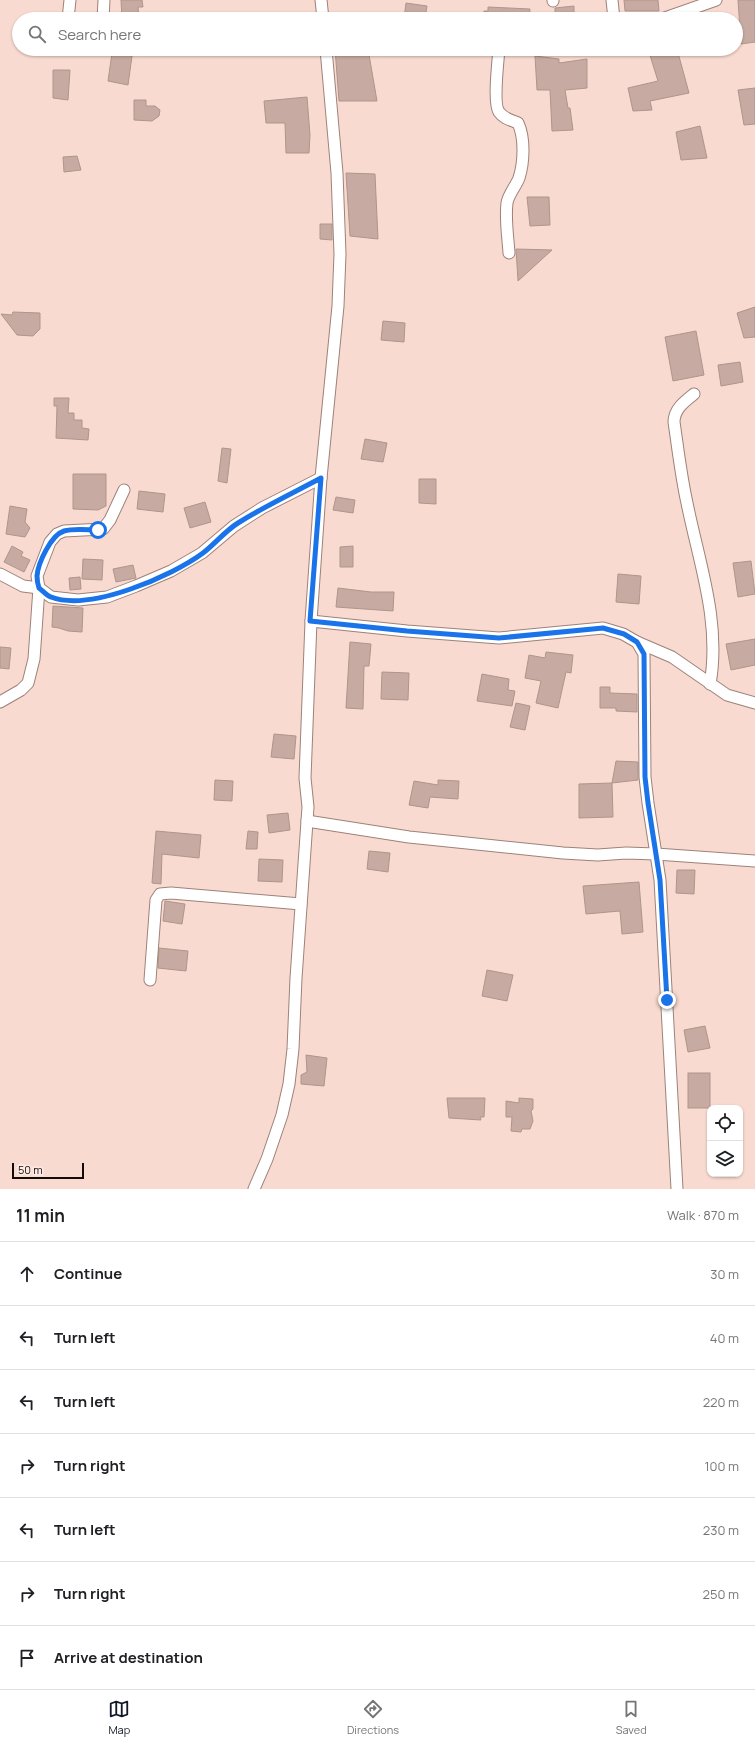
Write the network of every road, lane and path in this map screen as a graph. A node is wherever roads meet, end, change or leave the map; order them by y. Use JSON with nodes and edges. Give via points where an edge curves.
{"nodes":[{"id":1,"x":70,"y":0,"type":"edge"},
{"id":2,"x":104,"y":0,"type":"edge"},
{"id":3,"x":321,"y":0,"type":"edge"},
{"id":4,"x":612,"y":0,"type":"edge"},
{"id":5,"x":716,"y":0,"type":"edge"},
{"id":6,"x":69,"y":12,"type":"edge"},
{"id":7,"x":103,"y":12,"type":"edge"},
{"id":8,"x":322,"y":12,"type":"edge"},
{"id":9,"x":613,"y":12,"type":"edge"},
{"id":10,"x":682,"y":12,"type":"edge"},
{"id":11,"x":327,"y":56,"type":"edge"},
{"id":12,"x":498,"y":56,"type":"edge"},
{"id":13,"x":508,"y":253,"type":"dead end"},
{"id":14,"x":694,"y":394,"type":"dead end"},
{"id":15,"x":321,"y":478,"type":"junction"},
{"id":16,"x":124,"y":490,"type":"dead end"},
{"id":17,"x":0,"y":574,"type":"edge"},
{"id":18,"x":39,"y":588,"type":"junction"},
{"id":19,"x":310,"y":621,"type":"junction"},
{"id":20,"x":637,"y":642,"type":"junction"},
{"id":21,"x":710,"y":684,"type":"junction"},
{"id":22,"x":0,"y":702,"type":"edge"},
{"id":23,"x":755,"y":703,"type":"edge"},
{"id":24,"x":307,"y":821,"type":"junction"},
{"id":25,"x":656,"y":854,"type":"junction"},
{"id":26,"x":755,"y":861,"type":"edge"},
{"id":27,"x":301,"y":904,"type":"junction"},
{"id":28,"x":150,"y":980,"type":"dead end"},
{"id":29,"x":254,"y":1189,"type":"edge"},
{"id":30,"x":677,"y":1189,"type":"edge"}],
"edges":[{"from":1,"to":6,"type":"street"},
{"from":2,"to":7,"type":"street"},
{"from":3,"to":8,"type":"street"},
{"from":4,"to":9,"type":"street"},
{"from":5,"to":10,"type":"street"},
{"from":11,"to":15,"type":"street","via":[[337,173],[340,254],[338,306]]},
{"from":12,"to":13,"type":"street","via":[[498,111],[504,118],[518,123],[522,130],[522,164],[507,202]]},
{"from":14,"to":21,"type":"street","via":[[678,410],[674,422],[687,502],[711,612],[713,665]]},
{"from":15,"to":18,"type":"street","via":[[262,508],[234,526],[202,553],[172,571],[136,586],[107,597],[78,600],[51,597]]},
{"from":15,"to":19,"type":"street"},
{"from":16,"to":18,"type":"street","via":[[103,529],[64,531],[50,542],[37,576]]},
{"from":17,"to":18,"type":"street","via":[[23,586]]},
{"from":18,"to":22,"type":"street","via":[[34,659],[28,683]]},
{"from":19,"to":20,"type":"street","via":[[499,638],[603,628],[624,634]]},
{"from":19,"to":24,"type":"street","via":[[305,778]]},
{"from":20,"to":21,"type":"street","via":[[672,657]]},
{"from":20,"to":25,"type":"street","via":[[644,654],[645,777]]},
{"from":21,"to":23,"type":"street","via":[[727,695]]},
{"from":24,"to":25,"type":"street","via":[[410,837],[563,853]]},
{"from":24,"to":27,"type":"street"},
{"from":25,"to":26,"type":"street"},
{"from":25,"to":30,"type":"street","via":[[660,880]]},
{"from":27,"to":28,"type":"street","via":[[160,894],[156,900]]},
{"from":27,"to":29,"type":"street","via":[[289,1084],[282,1115]]}]}
